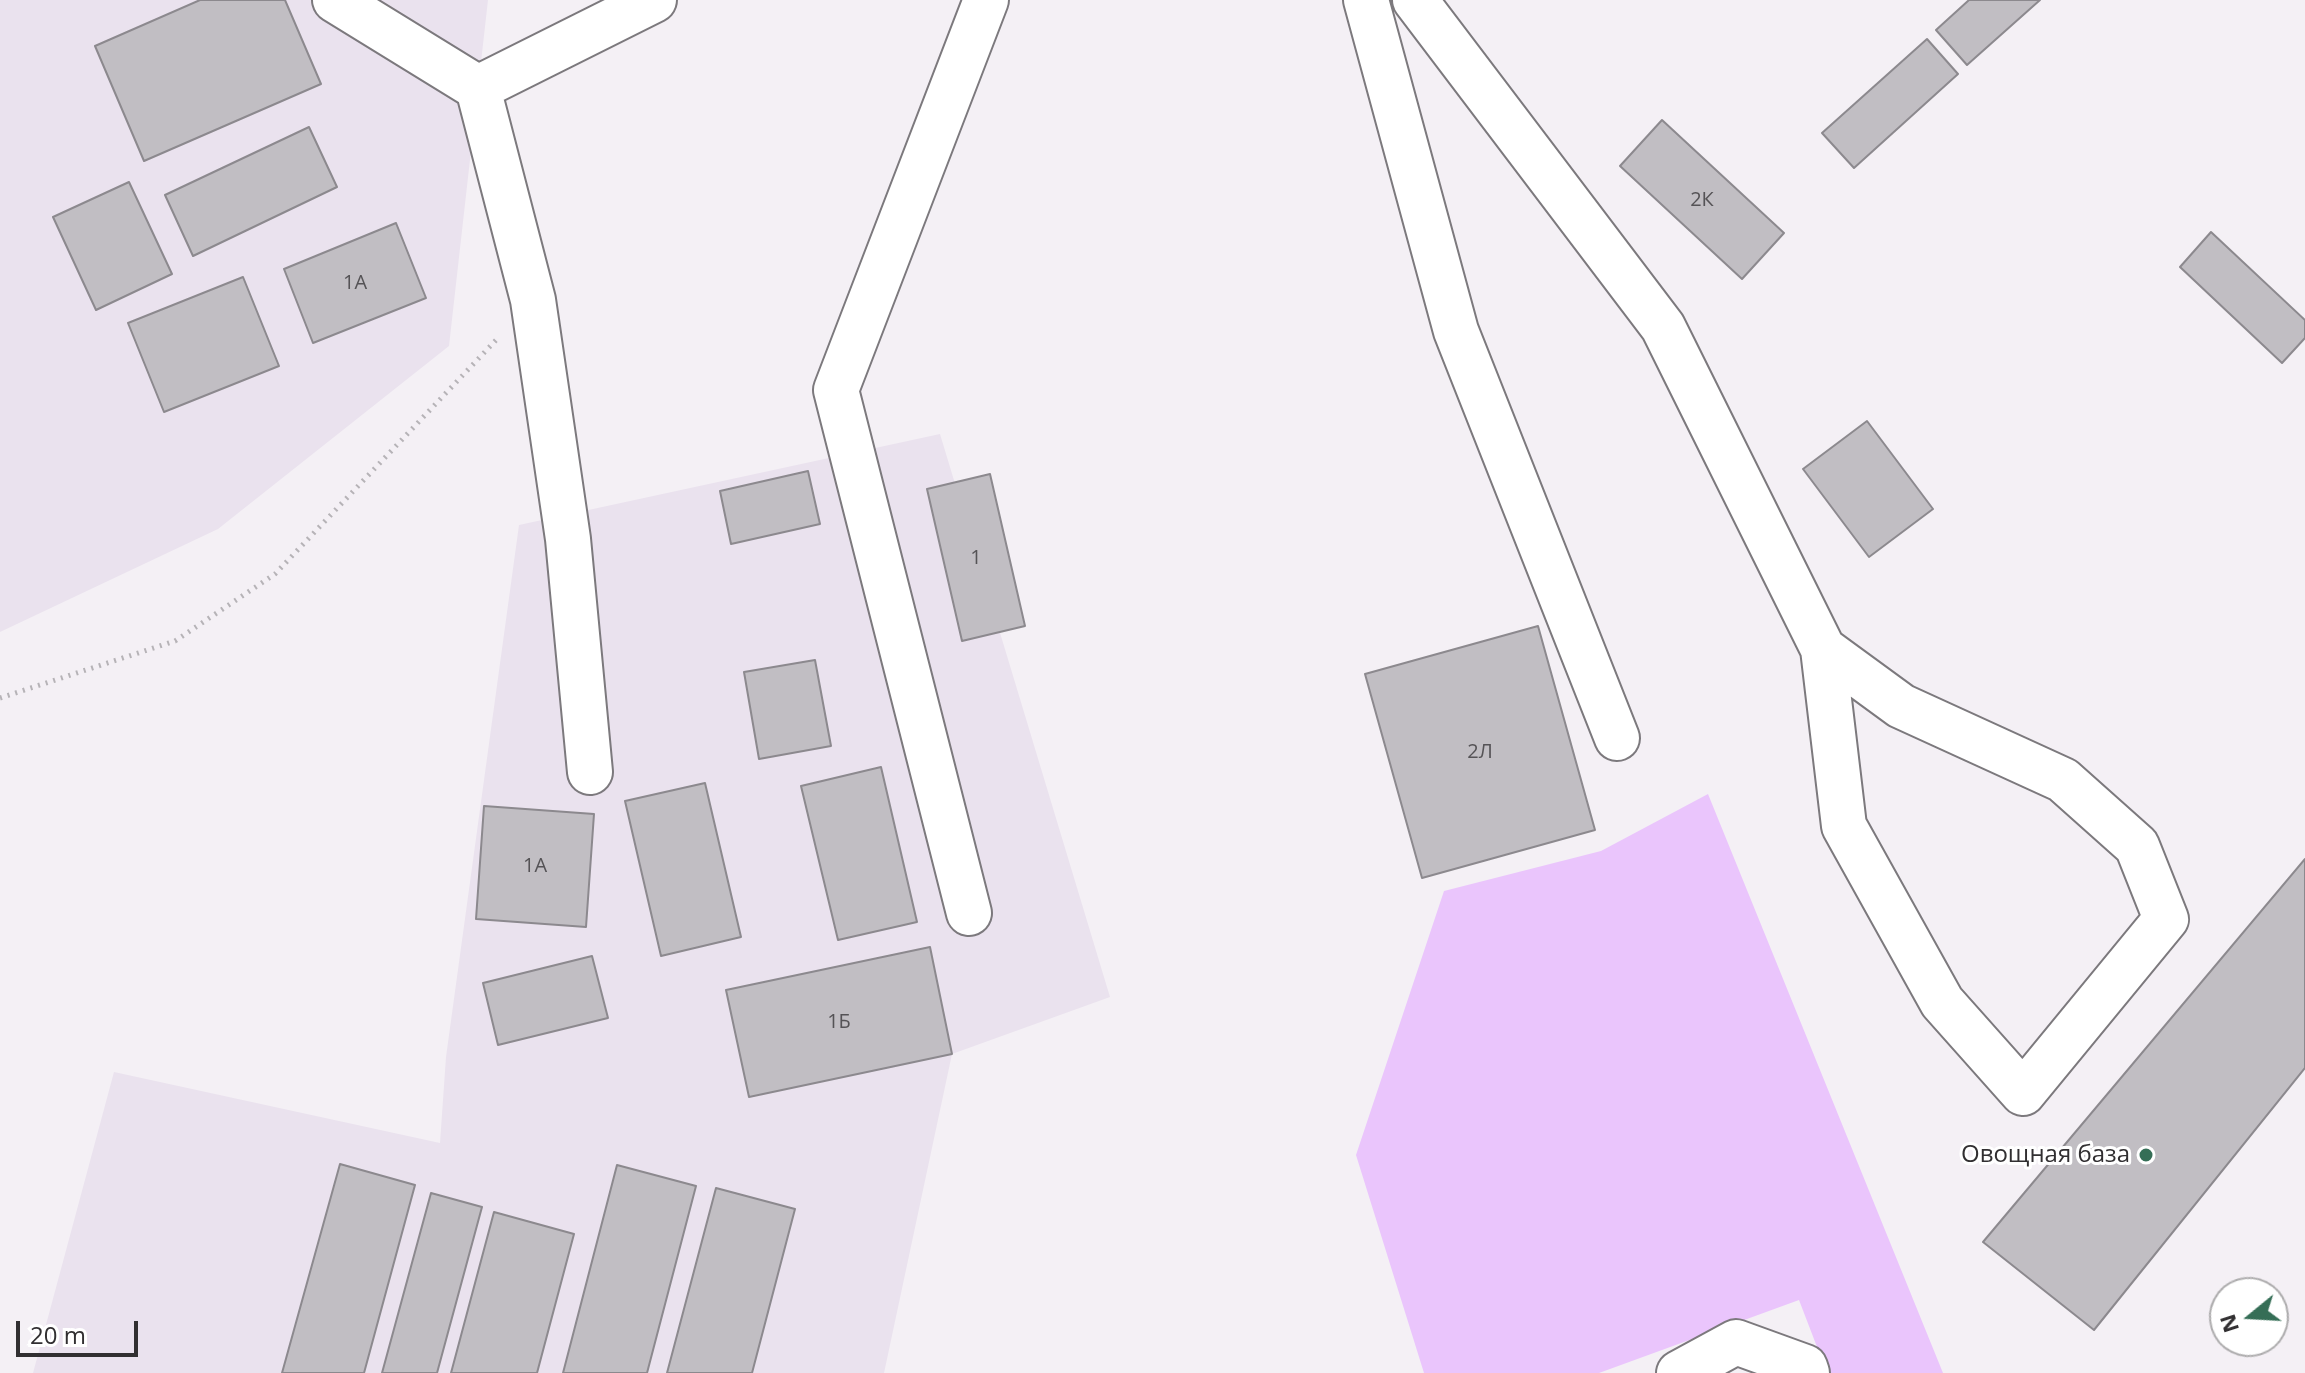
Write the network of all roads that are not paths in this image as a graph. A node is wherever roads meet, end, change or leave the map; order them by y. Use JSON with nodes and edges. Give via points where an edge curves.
{"nodes":[{"id":1,"x":335,"y":0,"type":"edge"},
{"id":2,"x":654,"y":0,"type":"edge"},
{"id":3,"x":986,"y":0,"type":"edge"},
{"id":4,"x":1366,"y":0,"type":"edge"},
{"id":5,"x":1415,"y":0,"type":"edge"},
{"id":6,"x":478,"y":88,"type":"junction"},
{"id":7,"x":1823,"y":649,"type":"junction"},
{"id":8,"x":1617,"y":738,"type":"dead end"},
{"id":9,"x":590,"y":772,"type":"dead end"},
{"id":10,"x":969,"y":913,"type":"dead end"},
{"id":11,"x":1679,"y":1373,"type":"edge"},
{"id":12,"x":1807,"y":1373,"type":"edge"}],
"edges":[{"from":1,"to":6,"type":"lane"},
{"from":2,"to":6,"type":"lane"},
{"from":3,"to":10,"type":"lane","via":[[836,390]]},
{"from":4,"to":8,"type":"lane","via":[[1456,331]]},
{"from":5,"to":7,"type":"lane","via":[[1663,327]]},
{"from":6,"to":9,"type":"lane","via":[[533,300],[568,539]]},
{"from":7,"to":7,"type":"lane","via":[[1844,826],[1942,1002],[2023,1093],[2166,919],[2137,846],[2063,780],[1901,706]]},
{"from":11,"to":12,"type":"lane","via":[[1736,1342],[1805,1367]]}]}
